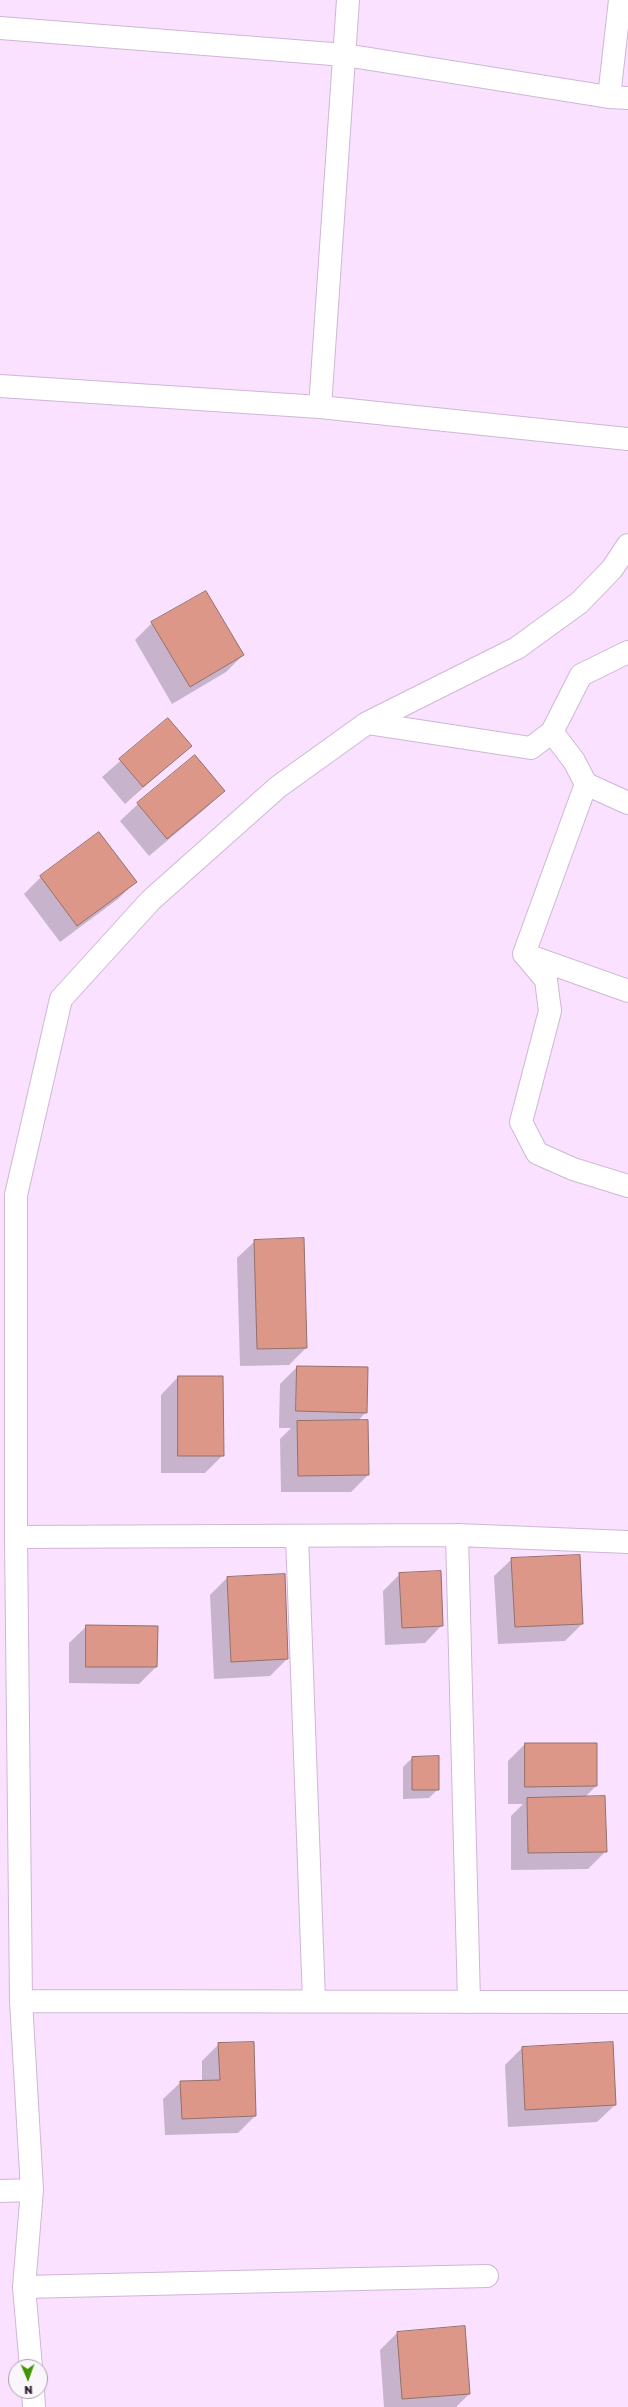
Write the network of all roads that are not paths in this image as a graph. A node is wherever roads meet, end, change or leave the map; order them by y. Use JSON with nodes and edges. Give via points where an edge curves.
{"nodes":[{"id":1,"x":348,"y":0,"type":"edge"},
{"id":2,"x":620,"y":0,"type":"edge"},
{"id":3,"x":0,"y":28,"type":"edge"},
{"id":4,"x":345,"y":55,"type":"junction"},
{"id":5,"x":619,"y":98,"type":"edge"},
{"id":6,"x":0,"y":386,"type":"edge"},
{"id":7,"x":320,"y":407,"type":"junction"},
{"id":8,"x":628,"y":439,"type":"edge"},
{"id":9,"x":628,"y":545,"type":"edge"},
{"id":10,"x":628,"y":652,"type":"edge"},
{"id":11,"x":367,"y":723,"type":"junction"},
{"id":12,"x":552,"y":732,"type":"junction"},
{"id":13,"x":586,"y":784,"type":"junction"},
{"id":14,"x":628,"y":803,"type":"edge"},
{"id":15,"x":524,"y":954,"type":"junction"},
{"id":16,"x":628,"y":991,"type":"edge"},
{"id":17,"x":628,"y":1186,"type":"edge"},
{"id":18,"x":8,"y":1194,"type":"edge"},
{"id":19,"x":457,"y":1535,"type":"junction"},
{"id":20,"x":298,"y":1536,"type":"junction"},
{"id":21,"x":16,"y":1537,"type":"junction"},
{"id":22,"x":628,"y":1542,"type":"edge"},
{"id":23,"x":21,"y":2001,"type":"junction"},
{"id":24,"x":314,"y":2001,"type":"junction"},
{"id":25,"x":469,"y":2002,"type":"junction"},
{"id":26,"x":628,"y":2002,"type":"edge"},
{"id":27,"x":32,"y":2190,"type":"junction"},
{"id":28,"x":0,"y":2191,"type":"edge"},
{"id":29,"x":487,"y":2276,"type":"dead end"},
{"id":30,"x":24,"y":2287,"type":"junction"},
{"id":31,"x":30,"y":2359,"type":"edge"}],
"edges":[{"from":1,"to":4,"type":"street"},
{"from":2,"to":5,"type":"street"},
{"from":3,"to":4,"type":"street"},
{"from":4,"to":5,"type":"street"},
{"from":4,"to":7,"type":"street"},
{"from":6,"to":7,"type":"street"},
{"from":7,"to":8,"type":"street"},
{"from":9,"to":11,"type":"street","via":[[612,569],[579,603],[517,648]]},
{"from":10,"to":12,"type":"street","via":[[581,675]]},
{"from":11,"to":12,"type":"street","via":[[531,748]]},
{"from":11,"to":18,"type":"street","via":[[278,787],[151,900],[61,999]]},
{"from":12,"to":13,"type":"street","via":[[574,761]]},
{"from":13,"to":14,"type":"street"},
{"from":13,"to":15,"type":"street"},
{"from":15,"to":16,"type":"street"},
{"from":15,"to":17,"type":"street","via":[[546,980],[550,1011],[521,1122],[537,1153],[573,1169]]},
{"from":18,"to":21,"type":"street"},
{"from":19,"to":20,"type":"street"},
{"from":19,"to":22,"type":"street"},
{"from":19,"to":25,"type":"street"},
{"from":20,"to":21,"type":"street"},
{"from":20,"to":24,"type":"street"},
{"from":21,"to":23,"type":"street"},
{"from":23,"to":24,"type":"street"},
{"from":23,"to":27,"type":"street"},
{"from":24,"to":25,"type":"street"},
{"from":25,"to":26,"type":"street"},
{"from":27,"to":28,"type":"street"},
{"from":27,"to":30,"type":"street"},
{"from":29,"to":30,"type":"street"},
{"from":30,"to":31,"type":"street"}]}
